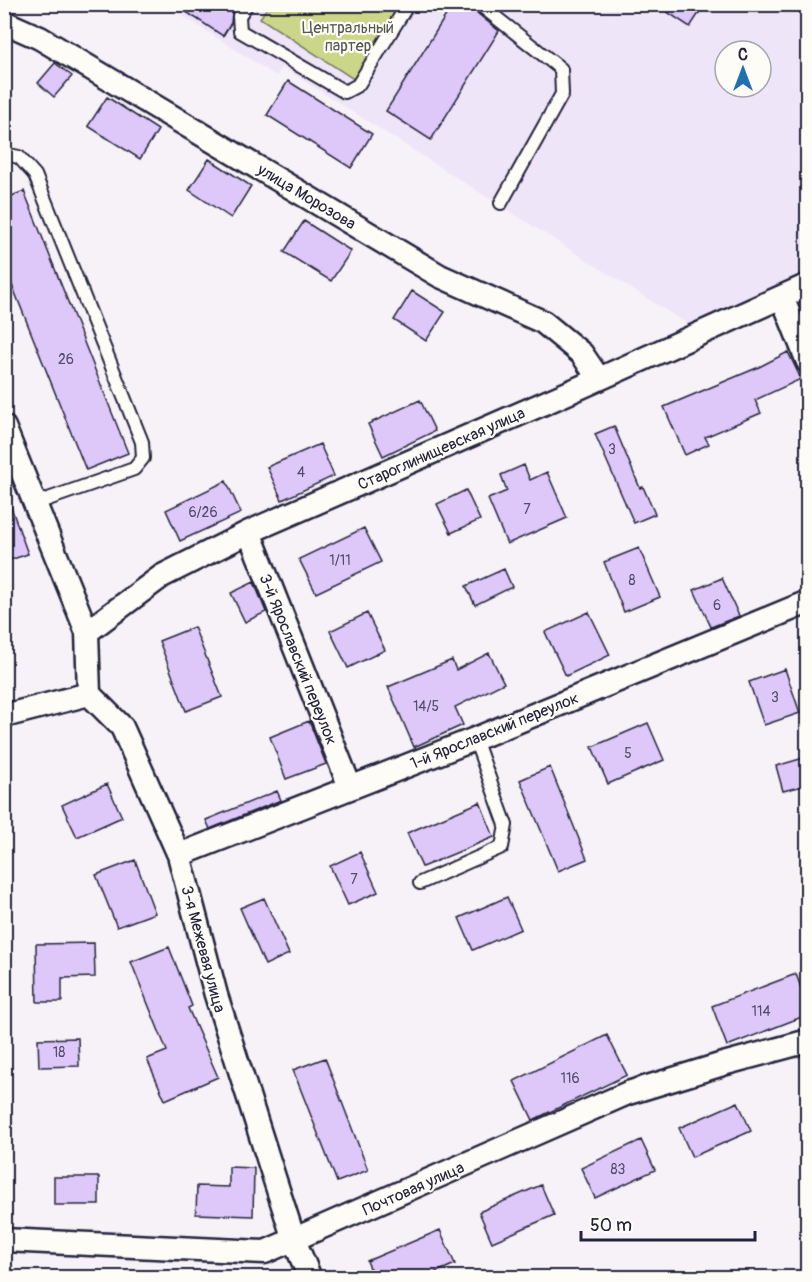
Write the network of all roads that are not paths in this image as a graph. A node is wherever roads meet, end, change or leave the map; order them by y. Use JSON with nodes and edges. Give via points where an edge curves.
{"nodes":[{"id":1,"x":246,"y":4,"type":"edge"},
{"id":2,"x":408,"y":4,"type":"edge"},
{"id":3,"x":479,"y":4,"type":"edge"},
{"id":4,"x":4,"y":22,"type":"edge"},
{"id":5,"x":4,"y":154,"type":"edge"},
{"id":6,"x":501,"y":203,"type":"dead end"},
{"id":7,"x":807,"y":285,"type":"edge"},
{"id":8,"x":782,"y":297,"type":"junction"},
{"id":9,"x":807,"y":362,"type":"edge"},
{"id":10,"x":599,"y":379,"type":"junction"},
{"id":11,"x":4,"y":427,"type":"edge"},
{"id":12,"x":34,"y":504,"type":"junction"},
{"id":13,"x":249,"y":532,"type":"junction"},
{"id":14,"x":807,"y":602,"type":"edge"},
{"id":15,"x":87,"y":632,"type":"junction"},
{"id":16,"x":89,"y":694,"type":"junction"},
{"id":17,"x":4,"y":716,"type":"edge"},
{"id":18,"x":475,"y":739,"type":"junction"},
{"id":19,"x":350,"y":787,"type":"junction"},
{"id":20,"x":178,"y":855,"type":"junction"},
{"id":21,"x":420,"y":883,"type":"dead end"},
{"id":22,"x":807,"y":1041,"type":"edge"},
{"id":23,"x":4,"y":1240,"type":"edge"},
{"id":24,"x":294,"y":1240,"type":"junction"},
{"id":25,"x":310,"y":1278,"type":"edge"}],
"edges":[{"from":1,"to":2,"type":"lane","via":[[239,16],[240,31],[345,92],[358,86]]},
{"from":3,"to":6,"type":"lane","via":[[561,69],[562,94]]},
{"from":4,"to":10,"type":"street","name":"улица Морозова","via":[[40,38],[440,276],[543,322],[582,354]]},
{"from":5,"to":12,"type":"lane","via":[[19,157],[35,175],[142,442],[143,458],[134,469]]},
{"from":7,"to":8,"type":"street","name":"Староглинищевская улица"},
{"from":8,"to":9,"type":"street"},
{"from":8,"to":10,"type":"street","name":"Староглинищевская улица"},
{"from":10,"to":13,"type":"street","name":"Староглинищевская улица"},
{"from":11,"to":12,"type":"street"},
{"from":12,"to":15,"type":"street"},
{"from":13,"to":15,"type":"street","name":"Староглинищевская улица","via":[[162,576]]},
{"from":13,"to":19,"type":"street","name":"3-й Ярославский переулок"},
{"from":14,"to":18,"type":"street","name":"1-й Ярославский переулок"},
{"from":15,"to":16,"type":"street"},
{"from":16,"to":17,"type":"street"},
{"from":16,"to":20,"type":"street","name":"3-я Межевая улица","via":[[122,727]]},
{"from":18,"to":19,"type":"street","name":"1-й Ярославский переулок"},
{"from":18,"to":21,"type":"lane","via":[[506,825],[502,847]]},
{"from":19,"to":20,"type":"street","name":"1-й Ярославский переулок"},
{"from":20,"to":24,"type":"street","name":"3-я Межевая улица","via":[[216,995]]},
{"from":22,"to":24,"type":"street","name":"Почтовая улица","via":[[628,1093]]},
{"from":23,"to":24,"type":"street","name":"Почтовая улица","via":[[265,1252]]},
{"from":24,"to":25,"type":"street","name":"3-я Межевая улица"}]}
